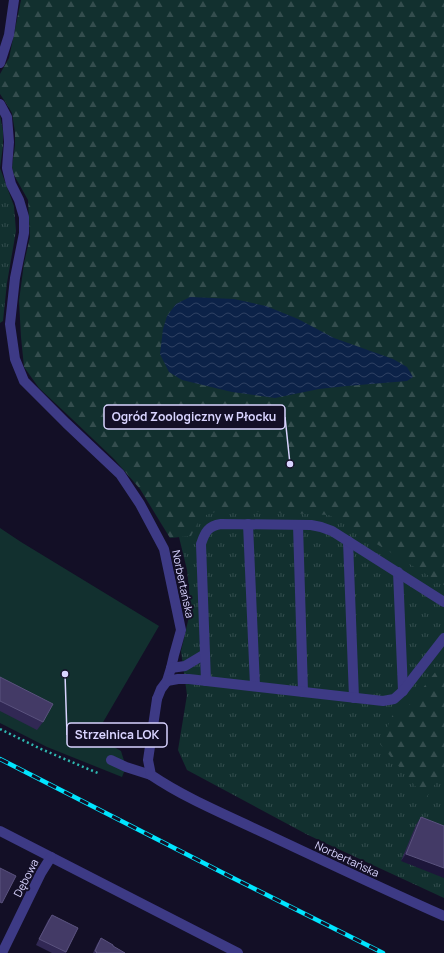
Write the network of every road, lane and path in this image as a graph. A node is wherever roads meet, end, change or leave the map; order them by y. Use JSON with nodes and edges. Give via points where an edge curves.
{"nodes":[{"id":1,"x":14,"y":0,"type":"edge"},
{"id":2,"x":0,"y":63,"type":"edge"},
{"id":3,"x":0,"y":104,"type":"edge"},
{"id":4,"x":248,"y":524,"type":"junction"},
{"id":5,"x":298,"y":525,"type":"junction"},
{"id":6,"x":348,"y":541,"type":"junction"},
{"id":7,"x":398,"y":572,"type":"junction"},
{"id":8,"x":444,"y":602,"type":"edge"},
{"id":9,"x":444,"y":638,"type":"edge"},
{"id":10,"x":205,"y":654,"type":"junction"},
{"id":11,"x":171,"y":668,"type":"junction"},
{"id":12,"x":167,"y":681,"type":"junction"},
{"id":13,"x":206,"y":681,"type":"junction"},
{"id":14,"x":255,"y":686,"type":"junction"},
{"id":15,"x":404,"y":691,"type":"junction"},
{"id":16,"x":303,"y":692,"type":"junction"},
{"id":17,"x":354,"y":698,"type":"junction"},
{"id":18,"x":110,"y":760,"type":"dead end"},
{"id":19,"x":151,"y":775,"type":"junction"},
{"id":20,"x":0,"y":831,"type":"edge"},
{"id":21,"x":51,"y":857,"type":"junction"},
{"id":22,"x":444,"y":916,"type":"edge"},
{"id":23,"x":2,"y":953,"type":"edge"},
{"id":24,"x":238,"y":953,"type":"edge"}],
"edges":[{"from":1,"to":2,"type":"street","via":[[9,35]]},
{"from":3,"to":11,"type":"street","name":"Norbertańska","via":[[6,117],[9,142],[6,168],[24,217],[24,233],[15,278],[10,324],[16,359],[24,381],[120,474],[140,504],[164,549],[181,630]]},
{"from":4,"to":5,"type":"street"},
{"from":4,"to":10,"type":"street","via":[[213,525],[201,544]]},
{"from":4,"to":14,"type":"street"},
{"from":5,"to":6,"type":"street","via":[[326,529]]},
{"from":5,"to":16,"type":"street"},
{"from":6,"to":7,"type":"street"},
{"from":6,"to":17,"type":"street"},
{"from":7,"to":8,"type":"street"},
{"from":7,"to":15,"type":"street"},
{"from":9,"to":15,"type":"street"},
{"from":10,"to":11,"type":"street","via":[[185,666]]},
{"from":10,"to":13,"type":"street"},
{"from":11,"to":12,"type":"street","name":"Norbertańska"},
{"from":12,"to":13,"type":"street","via":[[189,678]]},
{"from":12,"to":19,"type":"street","name":"Norbertańska","via":[[157,699],[148,760]]},
{"from":13,"to":14,"type":"street"},
{"from":14,"to":16,"type":"street"},
{"from":15,"to":17,"type":"street","via":[[394,699],[383,701]]},
{"from":16,"to":17,"type":"street"},
{"from":18,"to":19,"type":"street"},
{"from":19,"to":22,"type":"street","name":"Norbertańska","via":[[208,806]]},
{"from":20,"to":21,"type":"street"},
{"from":21,"to":23,"type":"street","name":"Dębowa"},
{"from":21,"to":24,"type":"street"}]}
